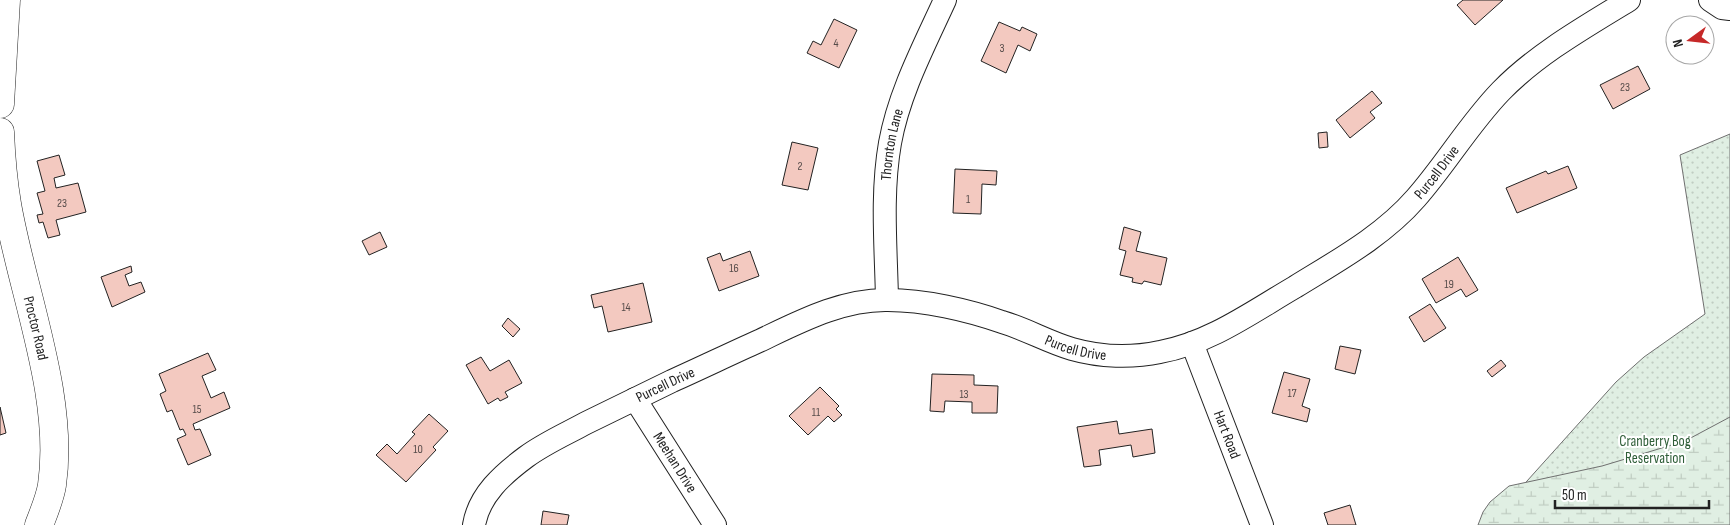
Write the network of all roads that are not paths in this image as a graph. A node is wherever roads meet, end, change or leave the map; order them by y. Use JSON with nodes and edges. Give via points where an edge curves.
{"nodes":[{"id":1,"x":6,"y":0,"type":"edge"},
{"id":2,"x":945,"y":0,"type":"edge"},
{"id":3,"x":1629,"y":0,"type":"edge"},
{"id":4,"x":1710,"y":0,"type":"edge"},
{"id":5,"x":1730,"y":9,"type":"edge"},
{"id":6,"x":0,"y":104,"type":"edge"},
{"id":7,"x":0,"y":132,"type":"edge"},
{"id":8,"x":2,"y":184,"type":"edge"},
{"id":9,"x":887,"y":300,"type":"junction"},
{"id":10,"x":1192,"y":343,"type":"junction"},
{"id":11,"x":635,"y":399,"type":"junction"},
{"id":12,"x":39,"y":525,"type":"edge"},
{"id":13,"x":474,"y":525,"type":"edge"},
{"id":14,"x":715,"y":525,"type":"edge"},
{"id":15,"x":1262,"y":525,"type":"edge"}],
"edges":[{"from":1,"to":6,"type":"main road"},
{"from":2,"to":9,"type":"street","name":"Thornton Lane","via":[[903,96],[890,143],[885,188]]},
{"from":3,"to":10,"type":"street","name":"Purcell Drive","via":[[1561,43],[1513,79],[1490,103],[1417,197],[1380,231],[1248,315]]},
{"from":4,"to":5,"type":"street"},
{"from":7,"to":8,"type":"main road","name":"Proctor Road"},
{"from":8,"to":12,"type":"main road","name":"Proctor Road","via":[[43,361],[52,426],[52,486]]},
{"from":9,"to":10,"type":"street","name":"Purcell Drive","via":[[928,304],[1002,321],[1073,349],[1102,355],[1162,352]]},
{"from":9,"to":11,"type":"street","name":"Purcell Drive","via":[[847,305],[809,317]]},
{"from":10,"to":15,"type":"street","name":"Hart Road"},
{"from":11,"to":13,"type":"street","name":"Purcell Drive","via":[[552,440],[528,456],[489,490],[476,513]]},
{"from":11,"to":14,"type":"street","name":"Meehan Drive"}]}
